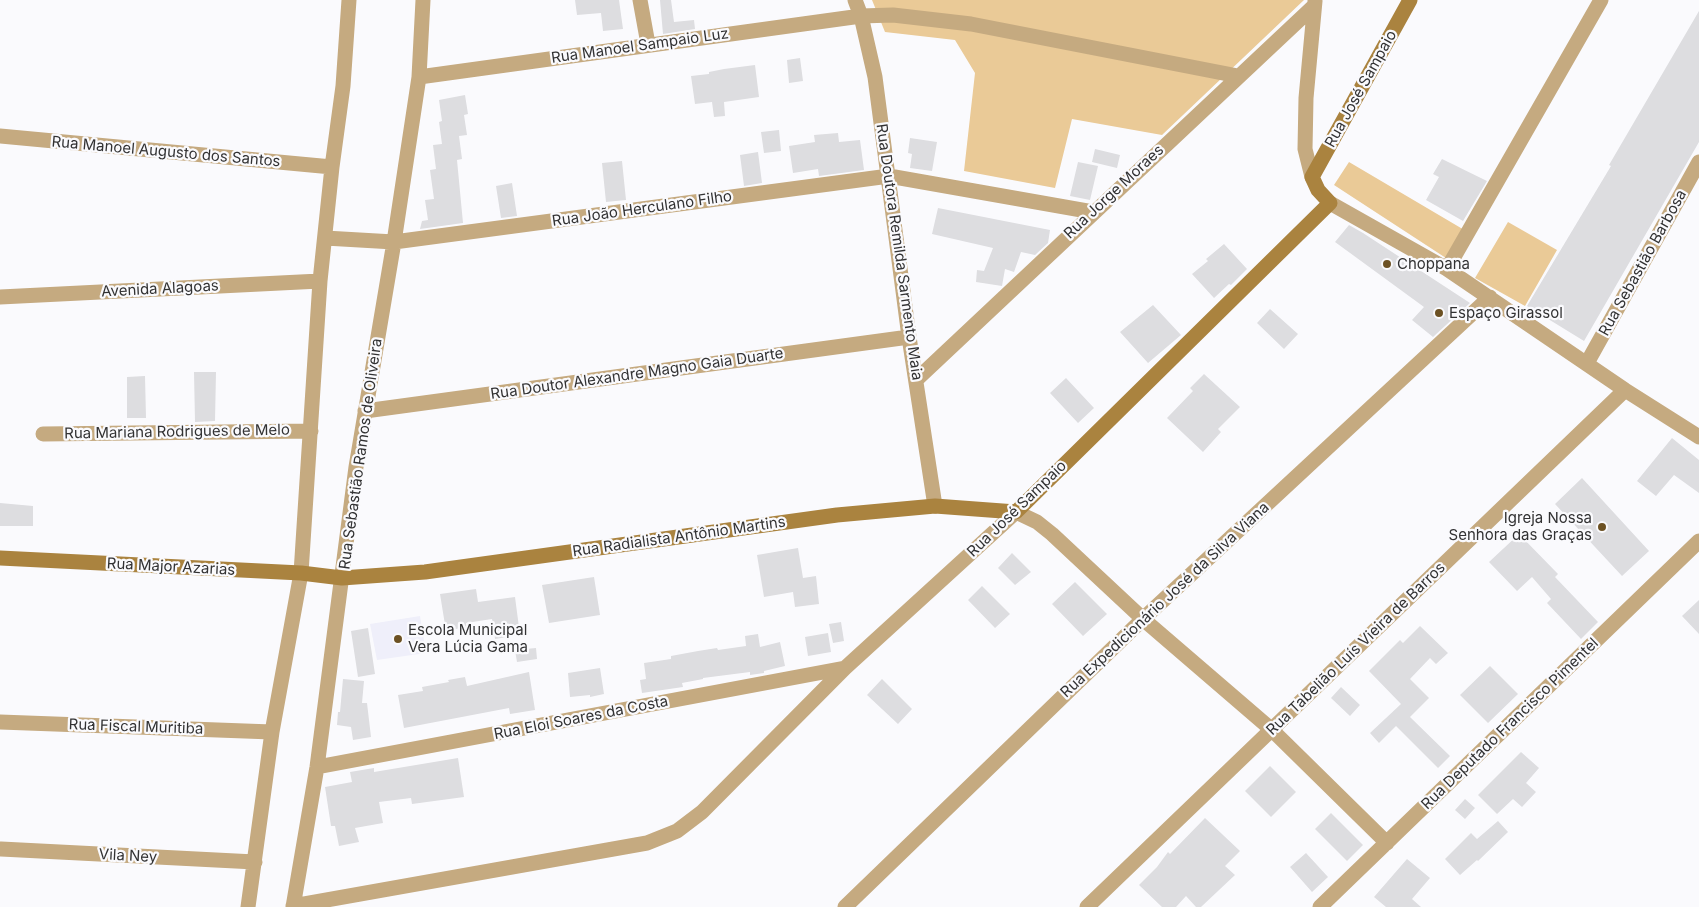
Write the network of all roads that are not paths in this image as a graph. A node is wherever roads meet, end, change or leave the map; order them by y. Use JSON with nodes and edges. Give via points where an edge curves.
{"nodes":[{"id":1,"x":348,"y":0,"type":"edge"},
{"id":2,"x":422,"y":0,"type":"edge"},
{"id":3,"x":640,"y":0,"type":"edge"},
{"id":4,"x":855,"y":0,"type":"edge"},
{"id":5,"x":1410,"y":0,"type":"edge"},
{"id":6,"x":1601,"y":0,"type":"edge"},
{"id":7,"x":1314,"y":3,"type":"edge"},
{"id":8,"x":861,"y":16,"type":"junction"},
{"id":9,"x":648,"y":44,"type":"junction"},
{"id":10,"x":1238,"y":76,"type":"junction"},
{"id":11,"x":418,"y":77,"type":"junction"},
{"id":12,"x":0,"y":136,"type":"edge"},
{"id":13,"x":1699,"y":162,"type":"edge"},
{"id":14,"x":332,"y":167,"type":"junction"},
{"id":15,"x":889,"y":176,"type":"junction"},
{"id":16,"x":1312,"y":177,"type":"junction"},
{"id":17,"x":1330,"y":203,"type":"junction"},
{"id":18,"x":1093,"y":212,"type":"junction"},
{"id":19,"x":325,"y":238,"type":"junction"},
{"id":20,"x":394,"y":242,"type":"junction"},
{"id":21,"x":1447,"y":269,"type":"junction"},
{"id":22,"x":320,"y":281,"type":"junction"},
{"id":23,"x":0,"y":297,"type":"edge"},
{"id":24,"x":1490,"y":297,"type":"junction"},
{"id":25,"x":909,"y":338,"type":"junction"},
{"id":26,"x":1587,"y":363,"type":"junction"},
{"id":27,"x":916,"y":380,"type":"junction"},
{"id":28,"x":1625,"y":390,"type":"junction"},
{"id":29,"x":365,"y":411,"type":"junction"},
{"id":30,"x":311,"y":431,"type":"junction"},
{"id":31,"x":43,"y":434,"type":"dead end"},
{"id":32,"x":1699,"y":437,"type":"edge"},
{"id":33,"x":935,"y":506,"type":"junction"},
{"id":34,"x":1016,"y":512,"type":"junction"},
{"id":35,"x":1699,"y":541,"type":"edge"},
{"id":36,"x":0,"y":558,"type":"edge"},
{"id":37,"x":301,"y":573,"type":"junction"},
{"id":38,"x":342,"y":578,"type":"junction"},
{"id":39,"x":1143,"y":619,"type":"junction"},
{"id":40,"x":845,"y":668,"type":"junction"},
{"id":41,"x":0,"y":722,"type":"edge"},
{"id":42,"x":1272,"y":730,"type":"junction"},
{"id":43,"x":272,"y":732,"type":"junction"},
{"id":44,"x":317,"y":767,"type":"junction"},
{"id":45,"x":1387,"y":843,"type":"junction"},
{"id":46,"x":1,"y":849,"type":"dead end"},
{"id":47,"x":255,"y":862,"type":"junction"},
{"id":48,"x":293,"y":906,"type":"edge"},
{"id":49,"x":248,"y":907,"type":"edge"},
{"id":50,"x":845,"y":907,"type":"edge"},
{"id":51,"x":1087,"y":907,"type":"edge"},
{"id":52,"x":1320,"y":907,"type":"edge"}],
"edges":[{"from":1,"to":14,"type":"street","via":[[343,86]]},
{"from":2,"to":11,"type":"street","name":"Rua Sebastião Ramos de Oliveira"},
{"from":3,"to":9,"type":"street"},
{"from":4,"to":8,"type":"street","name":"Rua Doutora Remilda Sarmento Maia"},
{"from":5,"to":16,"type":"street","name":"Rua José Sampaio"},
{"from":6,"to":21,"type":"street"},
{"from":7,"to":10,"type":"street","name":"Rua Jorge Moraes"},
{"from":7,"to":16,"type":"street","via":[[1305,148]]},
{"from":8,"to":9,"type":"street","name":"Rua Manoel Sampaio Luz"},
{"from":8,"to":10,"type":"street","name":"Rua Manoel Sampaio Luz","via":[[893,15],[971,24]]},
{"from":8,"to":15,"type":"street","name":"Rua Doutora Remilda Sarmento Maia","via":[[875,76]]},
{"from":9,"to":11,"type":"street","name":"Rua Manoel Sampaio Luz"},
{"from":10,"to":18,"type":"street","name":"Rua Jorge Moraes"},
{"from":11,"to":20,"type":"street","name":"Rua Sebastião Ramos de Oliveira"},
{"from":12,"to":14,"type":"street","name":"Rua Manoel Augusto dos Santos"},
{"from":13,"to":26,"type":"street","name":"Rua Sebastião Barbosa"},
{"from":14,"to":19,"type":"street"},
{"from":15,"to":18,"type":"street","name":"Rua João Herculano Filho"},
{"from":15,"to":20,"type":"street","name":"Rua João Herculano Filho"},
{"from":15,"to":25,"type":"street","name":"Rua Doutora Remilda Sarmento Maia"},
{"from":16,"to":17,"type":"street"},
{"from":17,"to":21,"type":"street"},
{"from":17,"to":34,"type":"street","name":"Rua José Sampaio"},
{"from":18,"to":27,"type":"street","name":"Rua Jorge Moraes"},
{"from":19,"to":20,"type":"street","name":"Rua João Herculano Filho"},
{"from":19,"to":22,"type":"street"},
{"from":20,"to":29,"type":"street","name":"Rua Sebastião Ramos de Oliveira"},
{"from":21,"to":24,"type":"street"},
{"from":22,"to":23,"type":"street","name":"Avenida Alagoas"},
{"from":22,"to":30,"type":"street"},
{"from":24,"to":26,"type":"street"},
{"from":24,"to":39,"type":"street","name":"Rua Expedicionário José da Silva Viana"},
{"from":25,"to":27,"type":"street","name":"Rua Doutora Remilda Sarmento Maia"},
{"from":25,"to":29,"type":"street","name":"Rua Doutor Alexandre Magno Gaia Duarte"},
{"from":26,"to":28,"type":"street"},
{"from":27,"to":33,"type":"street","name":"Rua Doutora Remilda Sarmento Maia"},
{"from":28,"to":32,"type":"street"},
{"from":28,"to":42,"type":"street","name":"Rua Tabelião Luís Vieira de Barros"},
{"from":29,"to":38,"type":"street","name":"Rua Sebastião Ramos de Oliveira"},
{"from":30,"to":31,"type":"street","name":"Rua Mariana Rodrigues de Melo"},
{"from":30,"to":37,"type":"street"},
{"from":33,"to":34,"type":"street","name":"Rua Radialista Antônio Martins"},
{"from":33,"to":38,"type":"street","name":"Rua Radialista Antônio Martins","via":[[837,516],[425,572]]},
{"from":34,"to":39,"type":"street","via":[[1052,534]]},
{"from":34,"to":40,"type":"street","name":"Rua José Sampaio"},
{"from":35,"to":45,"type":"street","name":"Rua Deputado Francisco Pimentel"},
{"from":36,"to":37,"type":"street","name":"Rua Major Azarias"},
{"from":37,"to":38,"type":"street","name":"Rua Major Azarias"},
{"from":37,"to":43,"type":"street"},
{"from":38,"to":44,"type":"street","name":"Rua Sebastião Ramos de Oliveira"},
{"from":39,"to":42,"type":"street"},
{"from":39,"to":50,"type":"street","name":"Rua Expedicionário José da Silva Viana"},
{"from":40,"to":44,"type":"street","name":"Rua Eloi Soares da Costa"},
{"from":40,"to":48,"type":"street","name":"Rua José Sampaio","via":[[702,812],[677,831],[647,843]]},
{"from":41,"to":43,"type":"street","name":"Rua Fiscal Muritiba"},
{"from":42,"to":45,"type":"street"},
{"from":42,"to":51,"type":"street","name":"Rua Tabelião Luís Vieira de Barros"},
{"from":43,"to":47,"type":"street"},
{"from":44,"to":48,"type":"street","name":"Rua Sebastião Ramos de Oliveira"},
{"from":45,"to":52,"type":"street","name":"Rua Deputado Francisco Pimentel"},
{"from":46,"to":47,"type":"street","name":"Vila Ney"},
{"from":47,"to":49,"type":"street"}]}
